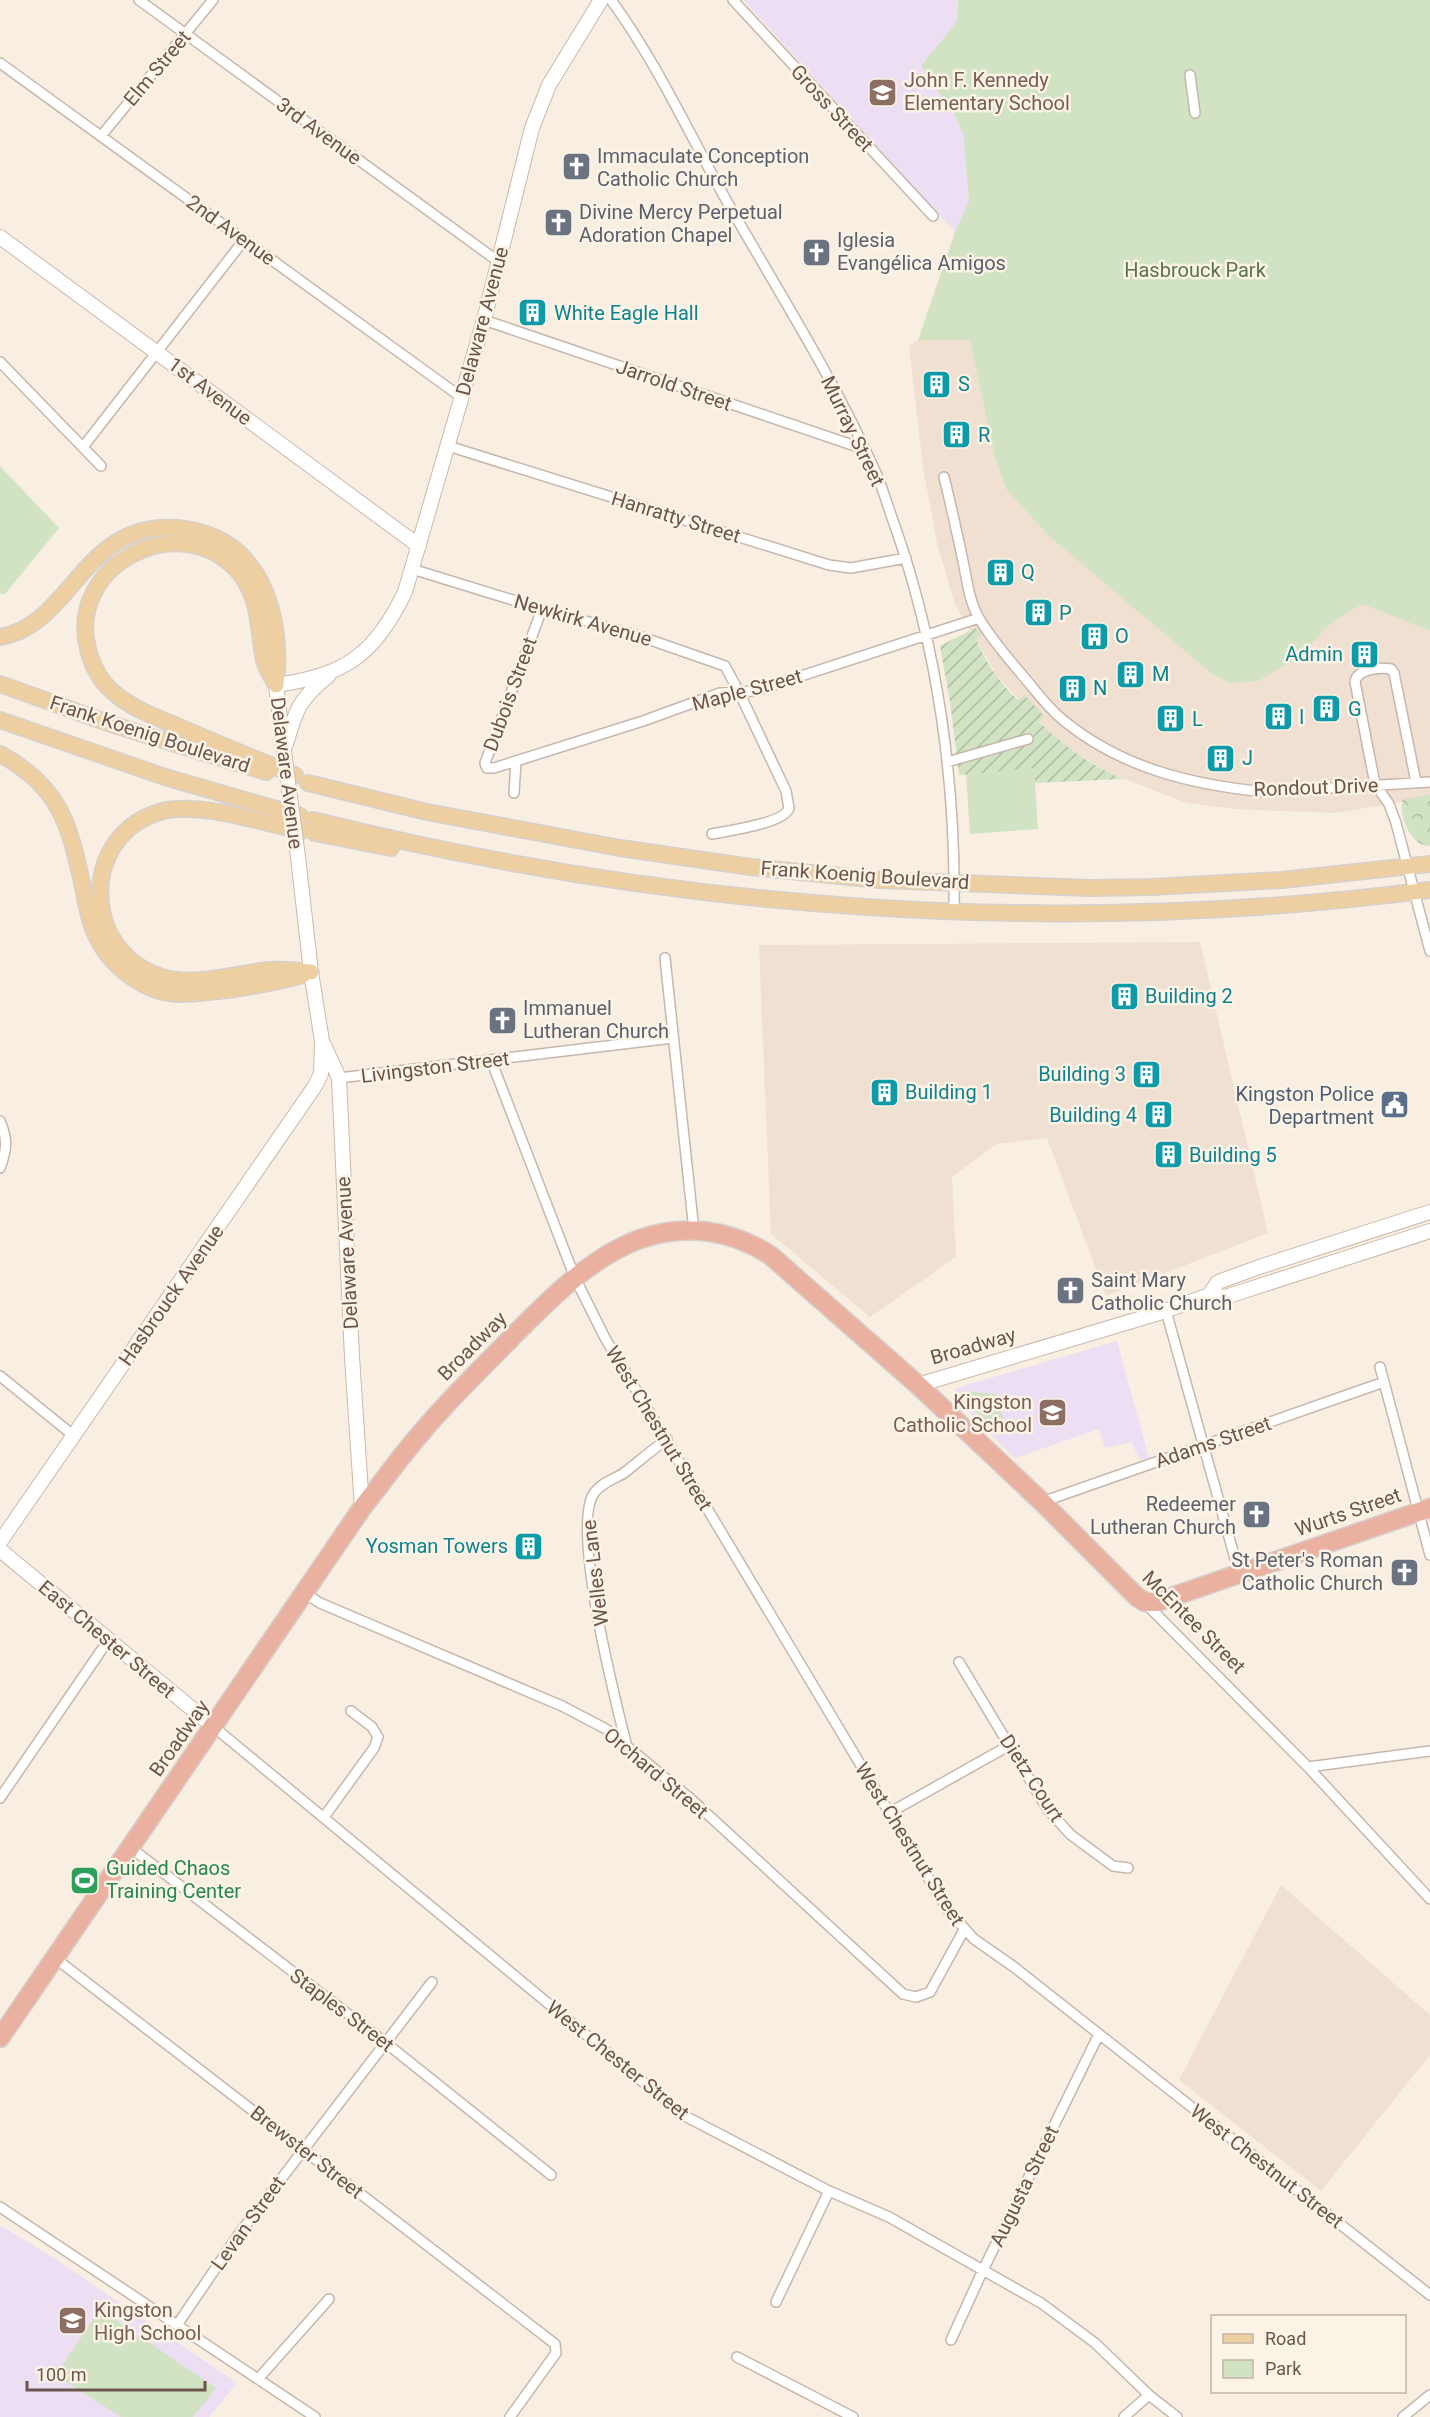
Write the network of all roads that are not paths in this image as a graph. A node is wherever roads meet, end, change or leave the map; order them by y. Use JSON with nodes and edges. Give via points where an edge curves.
{"nodes":[{"id":1,"x":139,"y":0,"type":"edge"},
{"id":2,"x":213,"y":0,"type":"edge"},
{"id":3,"x":602,"y":0,"type":"edge"},
{"id":4,"x":611,"y":0,"type":"edge"},
{"id":5,"x":733,"y":0,"type":"edge"},
{"id":6,"x":186,"y":34,"type":"junction"},
{"id":7,"x":0,"y":63,"type":"edge"},
{"id":8,"x":1190,"y":75,"type":"dead end"},
{"id":9,"x":1195,"y":113,"type":"dead end"},
{"id":10,"x":101,"y":136,"type":"junction"},
{"id":11,"x":933,"y":216,"type":"dead end"},
{"id":12,"x":0,"y":237,"type":"edge"},
{"id":13,"x":244,"y":240,"type":"junction"},
{"id":14,"x":500,"y":262,"type":"junction"},
{"id":15,"x":484,"y":320,"type":"junction"},
{"id":16,"x":157,"y":352,"type":"junction"},
{"id":17,"x":0,"y":362,"type":"edge"},
{"id":18,"x":461,"y":397,"type":"junction"},
{"id":19,"x":448,"y":446,"type":"junction"},
{"id":20,"x":83,"y":447,"type":"junction"},
{"id":21,"x":864,"y":449,"type":"junction"},
{"id":22,"x":101,"y":466,"type":"dead end"},
{"id":23,"x":944,"y":477,"type":"dead end"},
{"id":24,"x":419,"y":546,"type":"junction"},
{"id":25,"x":906,"y":558,"type":"junction"},
{"id":26,"x":412,"y":569,"type":"junction"},
{"id":27,"x":542,"y":609,"type":"junction"},
{"id":28,"x":979,"y":618,"type":"junction"},
{"id":29,"x":925,"y":635,"type":"junction"},
{"id":30,"x":0,"y":637,"type":"edge"},
{"id":31,"x":333,"y":672,"type":"junction"},
{"id":32,"x":0,"y":684,"type":"edge"},
{"id":33,"x":276,"y":685,"type":"junction"},
{"id":34,"x":739,"y":692,"type":"junction"},
{"id":35,"x":0,"y":720,"type":"edge"},
{"id":36,"x":1028,"y":740,"type":"dead end"},
{"id":37,"x":284,"y":752,"type":"junction"},
{"id":38,"x":0,"y":754,"type":"edge"},
{"id":39,"x":516,"y":761,"type":"junction"},
{"id":40,"x":947,"y":762,"type":"junction"},
{"id":41,"x":499,"y":766,"type":"joint"},
{"id":42,"x":303,"y":780,"type":"junction"},
{"id":43,"x":1416,"y":782,"type":"junction"},
{"id":44,"x":1430,"y":782,"type":"edge"},
{"id":45,"x":1375,"y":784,"type":"junction"},
{"id":46,"x":514,"y":793,"type":"dead end"},
{"id":47,"x":307,"y":825,"type":"junction"},
{"id":48,"x":712,"y":834,"type":"dead end"},
{"id":49,"x":1430,"y":864,"type":"edge"},
{"id":50,"x":1409,"y":866,"type":"junction"},
{"id":51,"x":954,"y":883,"type":"junction"},
{"id":52,"x":1423,"y":891,"type":"edge"},
{"id":53,"x":954,"y":911,"type":"junction"},
{"id":54,"x":1430,"y":951,"type":"edge"},
{"id":55,"x":665,"y":958,"type":"dead end"},
{"id":56,"x":311,"y":972,"type":"junction"},
{"id":57,"x":674,"y":1038,"type":"junction"},
{"id":58,"x":322,"y":1041,"type":"junction"},
{"id":59,"x":491,"y":1060,"type":"junction"},
{"id":60,"x":339,"y":1078,"type":"junction"},
{"id":61,"x":0,"y":1122,"type":"edge"},
{"id":62,"x":0,"y":1168,"type":"edge"},
{"id":63,"x":1430,"y":1212,"type":"edge"},
{"id":64,"x":694,"y":1231,"type":"junction"},
{"id":65,"x":1430,"y":1231,"type":"edge"},
{"id":66,"x":575,"y":1278,"type":"junction"},
{"id":67,"x":1209,"y":1295,"type":"junction"},
{"id":68,"x":1166,"y":1311,"type":"junction"},
{"id":69,"x":1380,"y":1367,"type":"dead end"},
{"id":70,"x":0,"y":1376,"type":"edge"},
{"id":71,"x":1384,"y":1382,"type":"junction"},
{"id":72,"x":918,"y":1385,"type":"junction"},
{"id":73,"x":74,"y":1436,"type":"junction"},
{"id":74,"x":667,"y":1439,"type":"junction"},
{"id":75,"x":1203,"y":1446,"type":"junction"},
{"id":76,"x":1042,"y":1503,"type":"junction"},
{"id":77,"x":362,"y":1508,"type":"junction"},
{"id":78,"x":1424,"y":1510,"type":"edge"},
{"id":79,"x":0,"y":1542,"type":"edge"},
{"id":80,"x":0,"y":1550,"type":"edge"},
{"id":81,"x":1430,"y":1555,"type":"edge"},
{"id":82,"x":1239,"y":1573,"type":"junction"},
{"id":83,"x":306,"y":1594,"type":"junction"},
{"id":84,"x":1145,"y":1602,"type":"junction"},
{"id":85,"x":109,"y":1639,"type":"junction"},
{"id":86,"x":959,"y":1662,"type":"dead end"},
{"id":87,"x":351,"y":1711,"type":"dead end"},
{"id":88,"x":214,"y":1727,"type":"junction"},
{"id":89,"x":626,"y":1743,"type":"junction"},
{"id":90,"x":1010,"y":1746,"type":"junction"},
{"id":91,"x":1430,"y":1751,"type":"edge"},
{"id":92,"x":1308,"y":1767,"type":"junction"},
{"id":93,"x":0,"y":1798,"type":"edge"},
{"id":94,"x":889,"y":1813,"type":"junction"},
{"id":95,"x":324,"y":1817,"type":"junction"},
{"id":96,"x":131,"y":1848,"type":"junction"},
{"id":97,"x":1128,"y":1868,"type":"dead end"},
{"id":98,"x":1430,"y":1899,"type":"edge"},
{"id":99,"x":964,"y":1930,"type":"junction"},
{"id":100,"x":55,"y":1958,"type":"junction"},
{"id":101,"x":432,"y":1982,"type":"dead end"},
{"id":102,"x":6,"y":2017,"type":"edge"},
{"id":103,"x":1099,"y":2034,"type":"junction"},
{"id":104,"x":0,"y":2038,"type":"edge"},
{"id":105,"x":386,"y":2043,"type":"junction"},
{"id":106,"x":303,"y":2149,"type":"junction"},
{"id":107,"x":551,"y":2175,"type":"dead end"},
{"id":108,"x":829,"y":2191,"type":"junction"},
{"id":109,"x":0,"y":2207,"type":"edge"},
{"id":110,"x":983,"y":2270,"type":"junction"},
{"id":111,"x":1430,"y":2295,"type":"edge"},
{"id":112,"x":329,"y":2299,"type":"dead end"},
{"id":113,"x":776,"y":2302,"type":"dead end"},
{"id":114,"x":177,"y":2325,"type":"junction"},
{"id":115,"x":951,"y":2340,"type":"dead end"},
{"id":116,"x":737,"y":2357,"type":"dead end"},
{"id":117,"x":258,"y":2379,"type":"junction"},
{"id":118,"x":1149,"y":2395,"type":"junction"},
{"id":119,"x":1430,"y":2395,"type":"edge"},
{"id":120,"x":315,"y":2417,"type":"edge"},
{"id":121,"x":510,"y":2417,"type":"edge"},
{"id":122,"x":854,"y":2417,"type":"edge"},
{"id":123,"x":1124,"y":2417,"type":"edge"},
{"id":124,"x":1177,"y":2417,"type":"edge"},
{"id":125,"x":1403,"y":2417,"type":"edge"}],
"edges":[{"from":1,"to":6,"type":"street","name":"3rd Avenue"},
{"from":2,"to":6,"type":"street","name":"Elm Street"},
{"from":3,"to":14,"type":"street","name":"Delaware Avenue","via":[[540,105],[521,167]]},
{"from":4,"to":21,"type":"street","name":"Murray Street","via":[[660,78]]},
{"from":5,"to":11,"type":"street","name":"Gross Street"},
{"from":6,"to":10,"type":"street","name":"Elm Street"},
{"from":6,"to":14,"type":"street","name":"3rd Avenue"},
{"from":7,"to":10,"type":"street","name":"2nd Avenue"},
{"from":8,"to":9,"type":"street"},
{"from":10,"to":13,"type":"street","name":"2nd Avenue"},
{"from":12,"to":16,"type":"street","name":"1st Avenue"},
{"from":13,"to":16,"type":"street"},
{"from":13,"to":18,"type":"street","name":"2nd Avenue"},
{"from":14,"to":15,"type":"street","name":"Delaware Avenue"},
{"from":15,"to":18,"type":"street","name":"Delaware Avenue"},
{"from":15,"to":21,"type":"street","name":"Jarrold Street"},
{"from":16,"to":20,"type":"street"},
{"from":16,"to":24,"type":"street","name":"1st Avenue"},
{"from":17,"to":20,"type":"street"},
{"from":18,"to":19,"type":"street","name":"Delaware Avenue"},
{"from":19,"to":24,"type":"street","name":"Delaware Avenue"},
{"from":19,"to":25,"type":"street","name":"Hanratty Street","via":[[830,565],[851,568]]},
{"from":20,"to":22,"type":"street"},
{"from":21,"to":25,"type":"street","name":"Murray Street"},
{"from":23,"to":28,"type":"street","name":"Rondout Drive"},
{"from":24,"to":26,"type":"street","name":"Delaware Avenue"},
{"from":25,"to":29,"type":"street","name":"Murray Street"},
{"from":26,"to":27,"type":"street","name":"Newkirk Avenue"},
{"from":26,"to":31,"type":"street","name":"Delaware Avenue","via":[[402,598],[380,635],[352,662]]},
{"from":27,"to":34,"type":"street","name":"Newkirk Avenue","via":[[720,663]]},
{"from":27,"to":41,"type":"street","name":"Dubois Street","via":[[485,763],[487,768]]},
{"from":28,"to":29,"type":"street"},
{"from":28,"to":45,"type":"street","name":"Rondout Drive","via":[[1063,720],[1103,748],[1144,768],[1186,781],[1266,792]]},
{"from":29,"to":34,"type":"street","name":"Maple Street","via":[[755,691]]},
{"from":29,"to":40,"type":"street","name":"Murray Street"},
{"from":30,"to":33,"type":"main road","via":[[16,633],[42,616],[89,564],[115,543],[147,531],[194,530],[236,550],[256,573],[272,615],[278,658]]},
{"from":31,"to":33,"type":"street","name":"Delaware Avenue"},
{"from":31,"to":37,"type":"street","via":[[308,692],[301,703]]},
{"from":32,"to":42,"type":"main road","name":"Frank Koenig Boulevard","via":[[154,738]]},
{"from":33,"to":37,"type":"street","name":"Delaware Avenue"},
{"from":33,"to":42,"type":"main road","via":[[264,661],[251,593],[237,570],[215,554],[178,543],[150,547],[112,567],[96,588],[87,614],[87,644],[96,670],[112,692],[136,708]]},
{"from":34,"to":39,"type":"street","name":"Maple Street","via":[[720,693]]},
{"from":34,"to":48,"type":"street","name":"Newkirk Avenue","via":[[786,791],[788,812],[774,820]]},
{"from":35,"to":47,"type":"main road","name":"Frank Koenig Boulevard"},
{"from":36,"to":40,"type":"street"},
{"from":37,"to":56,"type":"street","name":"Delaware Avenue","bridge":true},
{"from":38,"to":56,"type":"main road","via":[[30,773],[62,812],[94,931],[109,957],[133,978],[156,989],[181,994],[274,984]]},
{"from":39,"to":41,"type":"street","name":"Maple Street"},
{"from":39,"to":46,"type":"street"},
{"from":40,"to":51,"type":"street","name":"Murray Street"},
{"from":42,"to":51,"type":"main road","name":"Frank Koenig Boulevard","via":[[490,824],[682,858],[818,875]]},
{"from":43,"to":44,"type":"street","name":"Rondout Drive"},
{"from":43,"to":45,"type":"street","name":"Rondout Drive"},
{"from":43,"to":45,"type":"street","via":[[1394,673],[1384,668],[1360,673],[1355,682]]},
{"from":45,"to":50,"type":"street","via":[[1389,804]]},
{"from":47,"to":53,"type":"main road","name":"Frank Koenig Boulevard","via":[[677,889],[815,903]]},
{"from":47,"to":56,"type":"main road","via":[[190,809],[151,815],[115,844],[102,870],[99,900],[106,927],[119,949],[140,968],[160,977],[188,980],[273,970]]},
{"from":49,"to":50,"type":"main road","name":"Frank Koenig Boulevard"},
{"from":50,"to":51,"type":"main road","name":"Frank Koenig Boulevard","via":[[1281,880],[1151,887]]},
{"from":50,"to":52,"type":"street"},
{"from":51,"to":53,"type":"street","name":"Murray Street"},
{"from":52,"to":53,"type":"main road","name":"Frank Koenig Boulevard","via":[[1158,911]]},
{"from":52,"to":54,"type":"street"},
{"from":55,"to":57,"type":"street"},
{"from":56,"to":58,"type":"street","name":"Delaware Avenue"},
{"from":57,"to":59,"type":"street","name":"Livingston Street"},
{"from":57,"to":64,"type":"street"},
{"from":58,"to":60,"type":"street","name":"Delaware Avenue"},
{"from":58,"to":73,"type":"street","name":"Hasbrouck Avenue","via":[[321,1074],[315,1086]]},
{"from":59,"to":60,"type":"street","name":"Livingston Street"},
{"from":59,"to":66,"type":"street","name":"West Chestnut Street"},
{"from":60,"to":77,"type":"street","name":"Delaware Avenue"},
{"from":61,"to":62,"type":"street","via":[[7,1149]]},
{"from":63,"to":67,"type":"street","name":"Broadway","via":[[1218,1282]]},
{"from":64,"to":66,"type":"highway","name":"Broadway","via":[[673,1231],[639,1240]]},
{"from":64,"to":72,"type":"highway","name":"Broadway","via":[[728,1234],[770,1255]]},
{"from":65,"to":67,"type":"street","name":"Broadway","via":[[1225,1297]]},
{"from":66,"to":74,"type":"street","name":"West Chestnut Street","via":[[605,1338]]},
{"from":66,"to":77,"type":"highway","name":"Broadway","via":[[454,1395]]},
{"from":67,"to":68,"type":"street","name":"Broadway"},
{"from":68,"to":72,"type":"street","name":"Broadway"},
{"from":68,"to":75,"type":"street"},
{"from":69,"to":71,"type":"street"},
{"from":70,"to":73,"type":"street"},
{"from":71,"to":75,"type":"street","name":"Adams Street"},
{"from":71,"to":78,"type":"street"},
{"from":72,"to":76,"type":"highway","name":"McEntee Street"},
{"from":73,"to":79,"type":"street","name":"Hasbrouck Avenue"},
{"from":74,"to":89,"type":"street","name":"Welles Lane","via":[[594,1492],[588,1506],[588,1557],[607,1665]]},
{"from":74,"to":94,"type":"street","name":"West Chestnut Street"},
{"from":75,"to":76,"type":"street","name":"Adams Street"},
{"from":75,"to":82,"type":"street"},
{"from":76,"to":84,"type":"highway","name":"McEntee Street"},
{"from":77,"to":83,"type":"highway","name":"Broadway"},
{"from":78,"to":81,"type":"street"},
{"from":78,"to":82,"type":"highway","name":"Wurts Street"},
{"from":80,"to":85,"type":"street","name":"East Chester Street"},
{"from":82,"to":84,"type":"highway","name":"Wurts Street","via":[[1157,1602]]},
{"from":83,"to":88,"type":"highway","name":"Broadway"},
{"from":83,"to":89,"type":"street","name":"Orchard Street","via":[[562,1706]]},
{"from":84,"to":92,"type":"street","name":"McEntee Street"},
{"from":85,"to":88,"type":"street","name":"East Chester Street"},
{"from":85,"to":93,"type":"street"},
{"from":86,"to":90,"type":"street","name":"Dietz Court"},
{"from":87,"to":95,"type":"street","via":[[372,1727],[378,1737]]},
{"from":88,"to":95,"type":"street","name":"West Chester Street"},
{"from":88,"to":96,"type":"highway","name":"Broadway"},
{"from":89,"to":99,"type":"street","name":"Orchard Street","via":[[903,1994],[916,1997],[930,1992]]},
{"from":90,"to":94,"type":"street"},
{"from":90,"to":97,"type":"street","name":"Dietz Court","via":[[1048,1810],[1071,1835],[1113,1866]]},
{"from":91,"to":92,"type":"street"},
{"from":92,"to":98,"type":"street","name":"McEntee Street"},
{"from":94,"to":99,"type":"street","name":"West Chestnut Street"},
{"from":95,"to":108,"type":"street","name":"West Chester Street","via":[[683,2115]]},
{"from":96,"to":100,"type":"highway","name":"Broadway"},
{"from":96,"to":105,"type":"street","name":"Staples Street"},
{"from":99,"to":103,"type":"street","name":"West Chestnut Street"},
{"from":100,"to":102,"type":"highway","name":"Broadway"},
{"from":100,"to":106,"type":"street","name":"Brewster Street"},
{"from":101,"to":105,"type":"street","name":"Levan Street"},
{"from":102,"to":104,"type":"highway","name":"Broadway"},
{"from":103,"to":110,"type":"street","name":"Augusta Street"},
{"from":103,"to":111,"type":"street","name":"West Chestnut Street"},
{"from":105,"to":106,"type":"street","name":"Levan Street"},
{"from":105,"to":107,"type":"street","name":"Staples Street"},
{"from":106,"to":114,"type":"street","name":"Levan Street"},
{"from":106,"to":121,"type":"street","name":"Brewster Street","via":[[554,2343],[556,2353]]},
{"from":108,"to":110,"type":"street","name":"West Chester Street","via":[[889,2217]]},
{"from":108,"to":113,"type":"street"},
{"from":109,"to":114,"type":"street"},
{"from":110,"to":115,"type":"street","name":"Augusta Street"},
{"from":110,"to":118,"type":"street","name":"West Chester Street","via":[[1041,2303],[1095,2343]]},
{"from":112,"to":117,"type":"street"},
{"from":114,"to":117,"type":"street"},
{"from":116,"to":122,"type":"street"},
{"from":117,"to":120,"type":"street"},
{"from":118,"to":123,"type":"street"},
{"from":118,"to":124,"type":"street","name":"West Chester Street"},
{"from":119,"to":125,"type":"street"}]}
